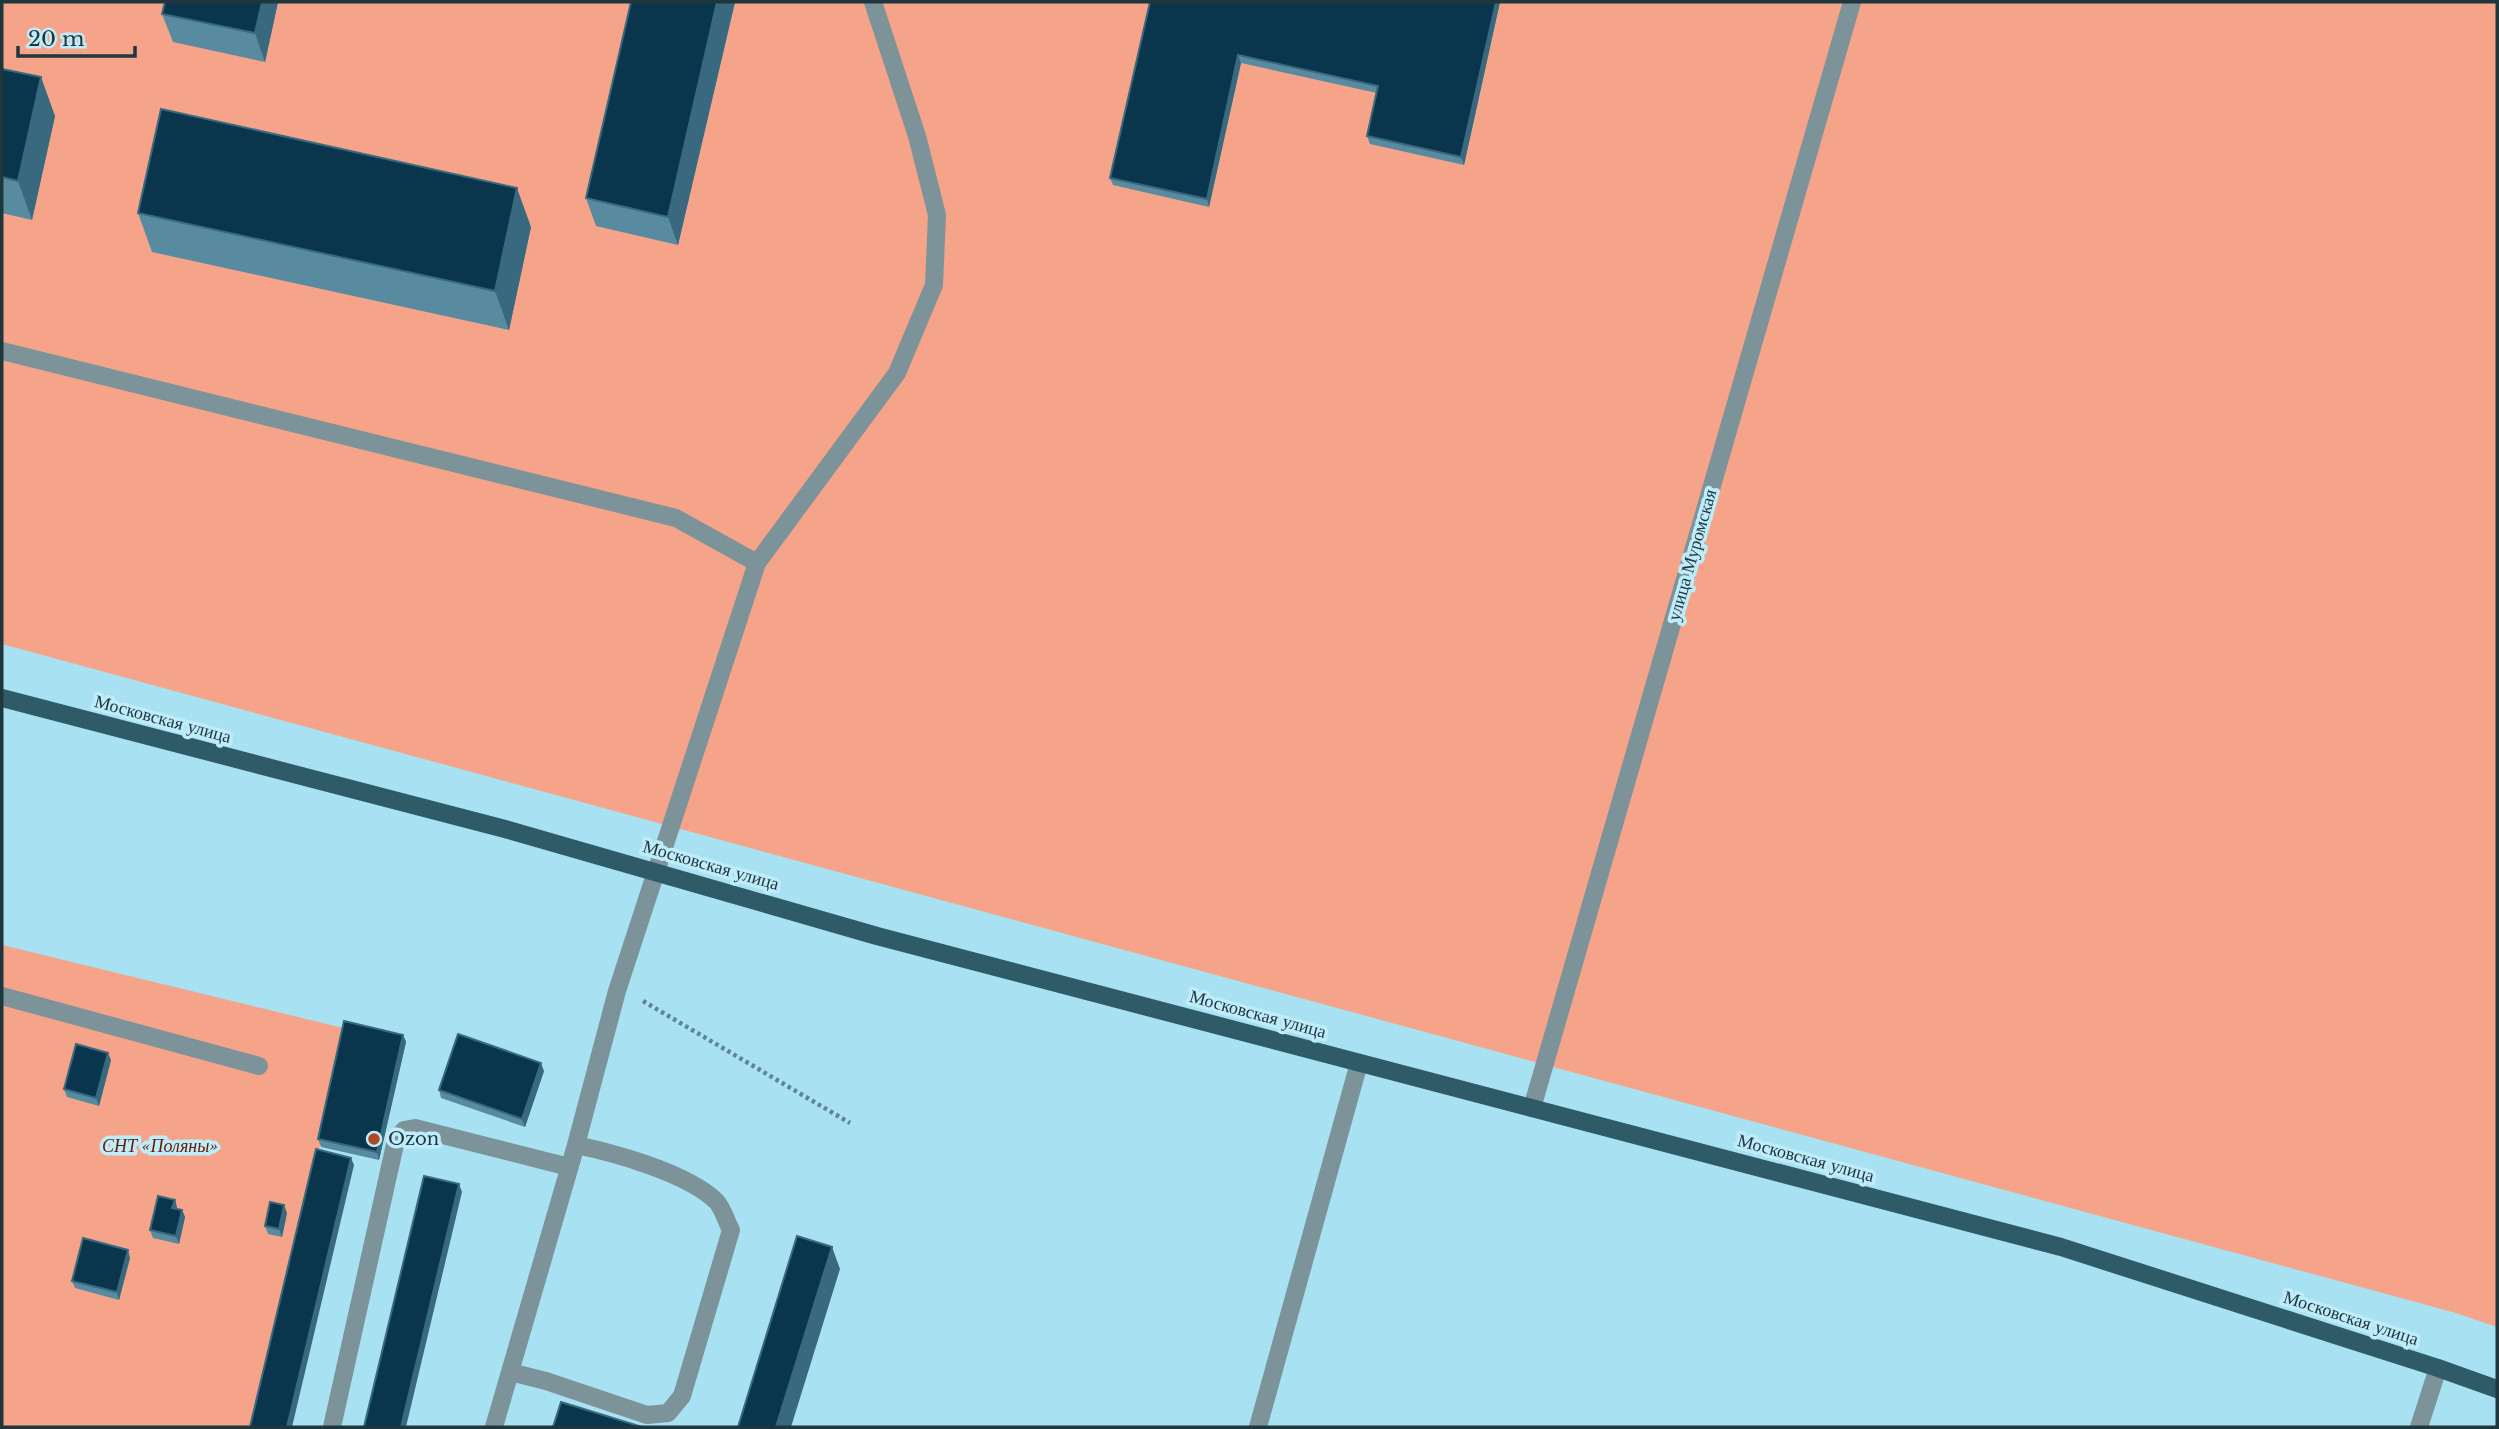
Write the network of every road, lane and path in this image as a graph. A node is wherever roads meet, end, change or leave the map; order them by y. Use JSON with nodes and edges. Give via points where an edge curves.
{"nodes":[{"id":1,"x":873,"y":2,"type":"edge"},
{"id":2,"x":1852,"y":2,"type":"edge"},
{"id":3,"x":2,"y":351,"type":"edge"},
{"id":4,"x":757,"y":563,"type":"junction"},
{"id":5,"x":2,"y":698,"type":"edge"},
{"id":6,"x":658,"y":871,"type":"junction"},
{"id":7,"x":633,"y":995,"type":"dead end"},
{"id":8,"x":2,"y":996,"type":"edge"},
{"id":9,"x":1359,"y":1063,"type":"junction"},
{"id":10,"x":259,"y":1066,"type":"dead end"},
{"id":11,"x":1532,"y":1108,"type":"junction"},
{"id":12,"x":850,"y":1123,"type":"dead end"},
{"id":13,"x":576,"y":1144,"type":"junction"},
{"id":14,"x":569,"y":1167,"type":"junction"},
{"id":15,"x":2438,"y":1368,"type":"junction"},
{"id":16,"x":510,"y":1373,"type":"junction"},
{"id":17,"x":2497,"y":1389,"type":"edge"},
{"id":18,"x":332,"y":1427,"type":"edge"},
{"id":19,"x":494,"y":1427,"type":"edge"},
{"id":20,"x":1258,"y":1427,"type":"edge"},
{"id":21,"x":2419,"y":1427,"type":"edge"}],
"edges":[{"from":1,"to":4,"type":"street","via":[[917,136],[937,215],[934,285],[897,373]]},
{"from":2,"to":11,"type":"street","name":"улица Муромская"},
{"from":3,"to":4,"type":"street","via":[[676,518]]},
{"from":4,"to":6,"type":"street"},
{"from":5,"to":6,"type":"main road","name":"Московская улица"},
{"from":6,"to":9,"type":"main road","name":"Московская улица","via":[[877,936]]},
{"from":6,"to":13,"type":"street","via":[[617,991]]},
{"from":7,"to":12,"type":"path"},
{"from":8,"to":10,"type":"street"},
{"from":9,"to":11,"type":"main road","name":"Московская улица"},
{"from":9,"to":20,"type":"street"},
{"from":11,"to":15,"type":"main road","name":"Московская улица","via":[[2060,1247]]},
{"from":13,"to":14,"type":"street"},
{"from":13,"to":16,"type":"street","via":[[619,1154],[699,1187],[718,1203],[731,1230],[682,1396],[668,1413],[647,1415]]},
{"from":14,"to":16,"type":"street"},
{"from":14,"to":18,"type":"street","via":[[415,1128],[404,1130],[396,1140]]},
{"from":15,"to":17,"type":"main road","name":"Московская улица"},
{"from":15,"to":21,"type":"street"},
{"from":16,"to":19,"type":"street"}]}
